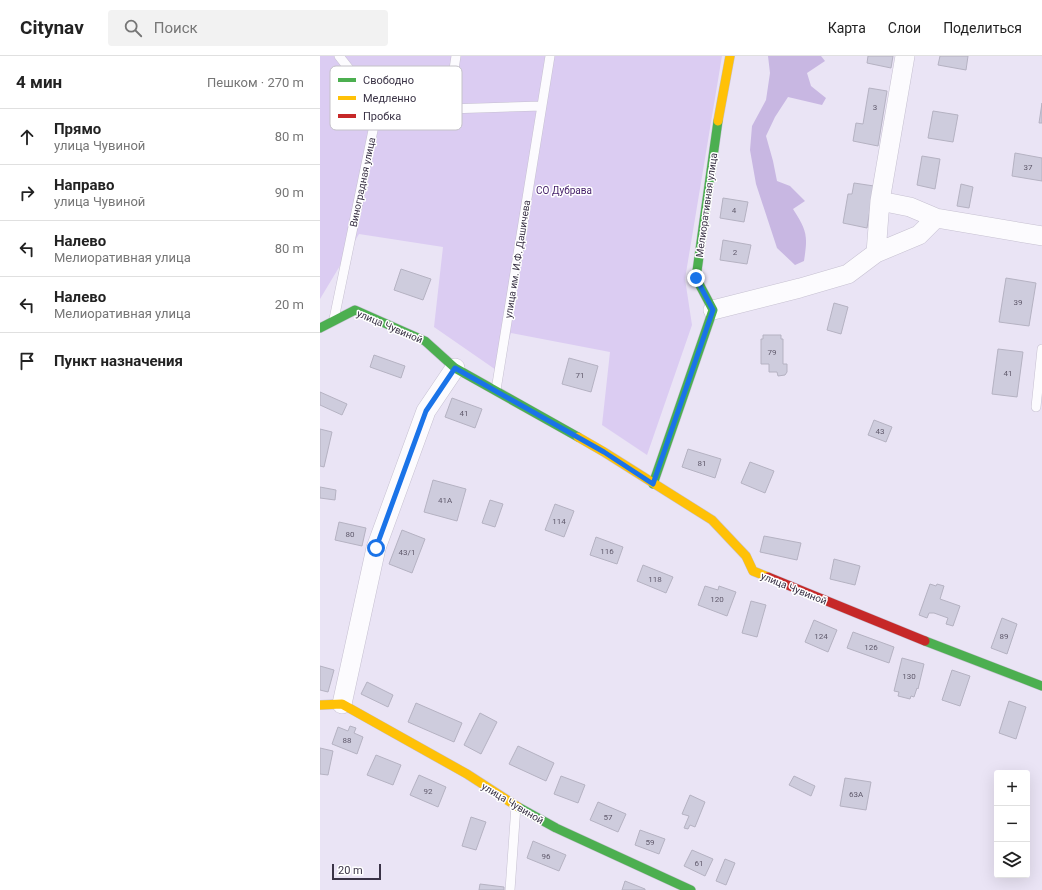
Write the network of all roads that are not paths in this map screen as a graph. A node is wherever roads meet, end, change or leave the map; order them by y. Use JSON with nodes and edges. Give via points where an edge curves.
{"nodes":[{"id":1,"x":339,"y":56,"type":"edge"},
{"id":2,"x":456,"y":56,"type":"edge"},
{"id":3,"x":550,"y":56,"type":"edge"},
{"id":4,"x":730,"y":56,"type":"edge"},
{"id":5,"x":905,"y":56,"type":"edge"},
{"id":6,"x":347,"y":66,"type":"edge"},
{"id":7,"x":454,"y":66,"type":"edge"},
{"id":8,"x":542,"y":106,"type":"junction"},
{"id":9,"x":462,"y":109,"type":"edge"},
{"id":10,"x":373,"y":130,"type":"edge"},
{"id":11,"x":880,"y":201,"type":"junction"},
{"id":12,"x":936,"y":218,"type":"junction"},
{"id":13,"x":1042,"y":236,"type":"edge"},
{"id":14,"x":876,"y":253,"type":"junction"},
{"id":15,"x":713,"y":310,"type":"junction"},
{"id":16,"x":334,"y":321,"type":"junction"},
{"id":17,"x":320,"y":328,"type":"edge"},
{"id":18,"x":1042,"y":349,"type":"edge"},
{"id":19,"x":455,"y":368,"type":"junction"},
{"id":20,"x":496,"y":391,"type":"junction"},
{"id":21,"x":1036,"y":407,"type":"dead end"},
{"id":22,"x":653,"y":484,"type":"junction"},
{"id":23,"x":1042,"y":686,"type":"edge"},
{"id":24,"x":342,"y":704,"type":"junction"},
{"id":25,"x":320,"y":705,"type":"edge"},
{"id":26,"x":516,"y":806,"type":"junction"},
{"id":27,"x":510,"y":890,"type":"edge"},
{"id":28,"x":691,"y":890,"type":"edge"}],
"edges":[{"from":1,"to":6,"type":"lane"},
{"from":2,"to":7,"type":"lane"},
{"from":3,"to":8,"type":"lane","name":"улица им. И.Ф. Дашичева"},
{"from":4,"to":15,"type":"street","name":"Мелиоративная улица","via":[[720,106],[696,278]]},
{"from":5,"to":11,"type":"street"},
{"from":8,"to":9,"type":"lane"},
{"from":8,"to":20,"type":"lane","name":"улица им. И.Ф. Дашичева"},
{"from":10,"to":16,"type":"lane","name":"Виноградная улица"},
{"from":11,"to":12,"type":"street","via":[[910,207]]},
{"from":11,"to":14,"type":"street"},
{"from":12,"to":13,"type":"street"},
{"from":12,"to":14,"type":"street","via":[[919,235]]},
{"from":14,"to":15,"type":"street","via":[[848,274]]},
{"from":15,"to":22,"type":"street"},
{"from":16,"to":17,"type":"street","name":"улица Чувиной"},
{"from":16,"to":19,"type":"street","name":"улица Чувиной","via":[[355,310],[425,341]]},
{"from":18,"to":21,"type":"lane"},
{"from":19,"to":20,"type":"street","name":"улица Чувиной"},
{"from":19,"to":24,"type":"street","via":[[426,411],[376,548]]},
{"from":20,"to":22,"type":"street","name":"улица Чувиной","via":[[604,452]]},
{"from":22,"to":23,"type":"street","name":"улица Чувиной","via":[[712,520],[746,556],[753,572]]},
{"from":24,"to":25,"type":"street"},
{"from":24,"to":26,"type":"street","name":"улица Чувиной","via":[[467,774]]},
{"from":26,"to":27,"type":"lane"},
{"from":26,"to":28,"type":"street","name":"улица Чувиной","via":[[556,828]]}]}
